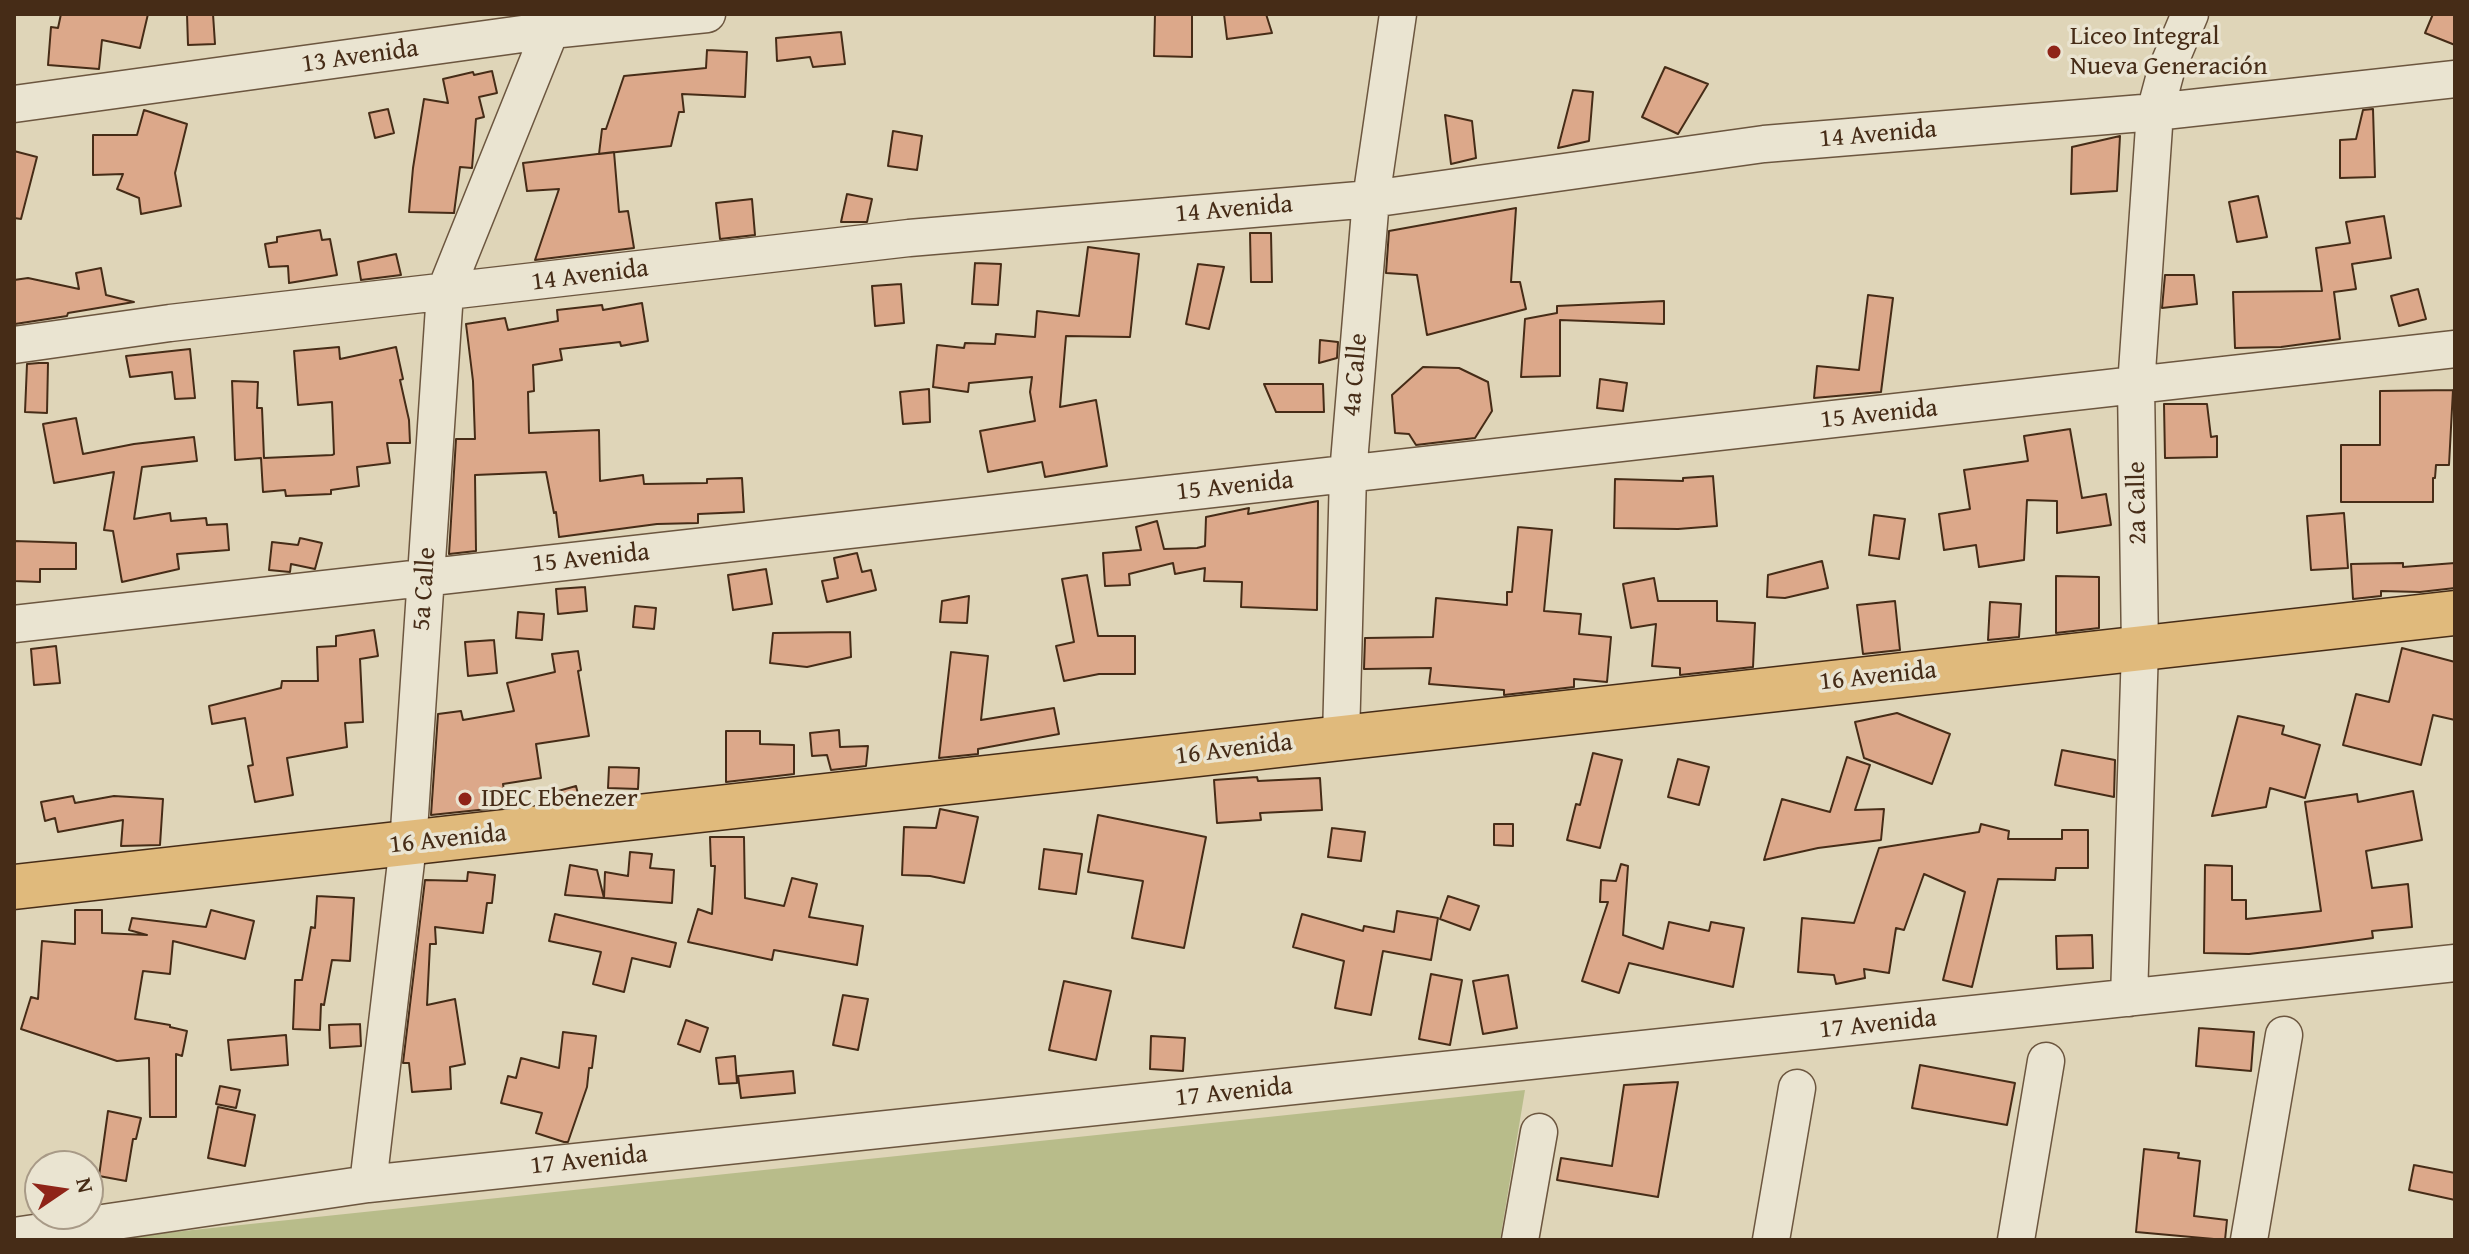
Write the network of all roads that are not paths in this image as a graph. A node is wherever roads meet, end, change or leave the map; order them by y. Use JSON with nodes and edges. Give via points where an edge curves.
{"nodes":[{"id":1,"x":707,"y":14,"type":"edge"},
{"id":2,"x":1398,"y":14,"type":"edge"},
{"id":3,"x":2190,"y":14,"type":"edge"},
{"id":4,"x":554,"y":22,"type":"edge"},
{"id":5,"x":2455,"y":79,"type":"edge"},
{"id":6,"x":14,"y":104,"type":"edge"},
{"id":7,"x":2155,"y":112,"type":"junction"},
{"id":8,"x":1371,"y":199,"type":"junction"},
{"id":9,"x":445,"y":292,"type":"junction"},
{"id":10,"x":14,"y":345,"type":"edge"},
{"id":11,"x":2455,"y":349,"type":"edge"},
{"id":12,"x":2136,"y":386,"type":"junction"},
{"id":13,"x":1348,"y":474,"type":"junction"},
{"id":14,"x":426,"y":577,"type":"junction"},
{"id":15,"x":2455,"y":613,"type":"edge"},
{"id":16,"x":14,"y":624,"type":"edge"},
{"id":17,"x":2140,"y":648,"type":"junction"},
{"id":18,"x":1341,"y":738,"type":"junction"},
{"id":19,"x":408,"y":845,"type":"junction"},
{"id":20,"x":14,"y":887,"type":"edge"},
{"id":21,"x":2455,"y":963,"type":"edge"},
{"id":22,"x":2129,"y":998,"type":"junction"},
{"id":23,"x":2284,"y":1035,"type":"dead end"},
{"id":24,"x":2046,"y":1061,"type":"dead end"},
{"id":25,"x":1797,"y":1088,"type":"dead end"},
{"id":26,"x":1539,"y":1132,"type":"dead end"},
{"id":27,"x":368,"y":1184,"type":"junction"},
{"id":28,"x":14,"y":1236,"type":"edge"},
{"id":29,"x":1520,"y":1240,"type":"edge"},
{"id":30,"x":1771,"y":1240,"type":"edge"},
{"id":31,"x":2016,"y":1240,"type":"edge"},
{"id":32,"x":2249,"y":1240,"type":"edge"}],
"edges":[{"from":1,"to":4,"type":"street","name":"13 Avenida"},
{"from":2,"to":8,"type":"street","name":"4a Calle"},
{"from":3,"to":7,"type":"street","name":"2a Calle"},
{"from":4,"to":6,"type":"street","name":"13 Avenida"},
{"from":4,"to":9,"type":"street","name":"5a Calle"},
{"from":5,"to":7,"type":"street","name":"14 Avenida"},
{"from":7,"to":8,"type":"street","name":"14 Avenida","via":[[1764,144]]},
{"from":7,"to":12,"type":"street","name":"2a Calle"},
{"from":8,"to":9,"type":"street","name":"14 Avenida","via":[[909,238]]},
{"from":8,"to":13,"type":"street","name":"4a Calle"},
{"from":9,"to":10,"type":"street","name":"14 Avenida"},
{"from":9,"to":14,"type":"street","name":"5a Calle"},
{"from":11,"to":12,"type":"street","name":"15 Avenida"},
{"from":12,"to":13,"type":"street","name":"15 Avenida"},
{"from":12,"to":17,"type":"street","name":"2a Calle"},
{"from":13,"to":14,"type":"street","name":"15 Avenida"},
{"from":13,"to":18,"type":"street","name":"4a Calle"},
{"from":14,"to":16,"type":"street","name":"15 Avenida"},
{"from":14,"to":19,"type":"street","name":"5a Calle"},
{"from":15,"to":17,"type":"main road","name":"16 Avenida"},
{"from":17,"to":18,"type":"main road","name":"16 Avenida"},
{"from":17,"to":22,"type":"street","name":"2a Calle"},
{"from":18,"to":19,"type":"main road","name":"16 Avenida"},
{"from":19,"to":20,"type":"main road","name":"16 Avenida"},
{"from":19,"to":27,"type":"street","name":"5a Calle"},
{"from":21,"to":22,"type":"street","name":"17 Avenida"},
{"from":22,"to":27,"type":"street","name":"17 Avenida"},
{"from":23,"to":32,"type":"street"},
{"from":24,"to":31,"type":"street"},
{"from":25,"to":30,"type":"street"},
{"from":26,"to":29,"type":"street"},
{"from":27,"to":28,"type":"street","name":"17 Avenida"}]}
